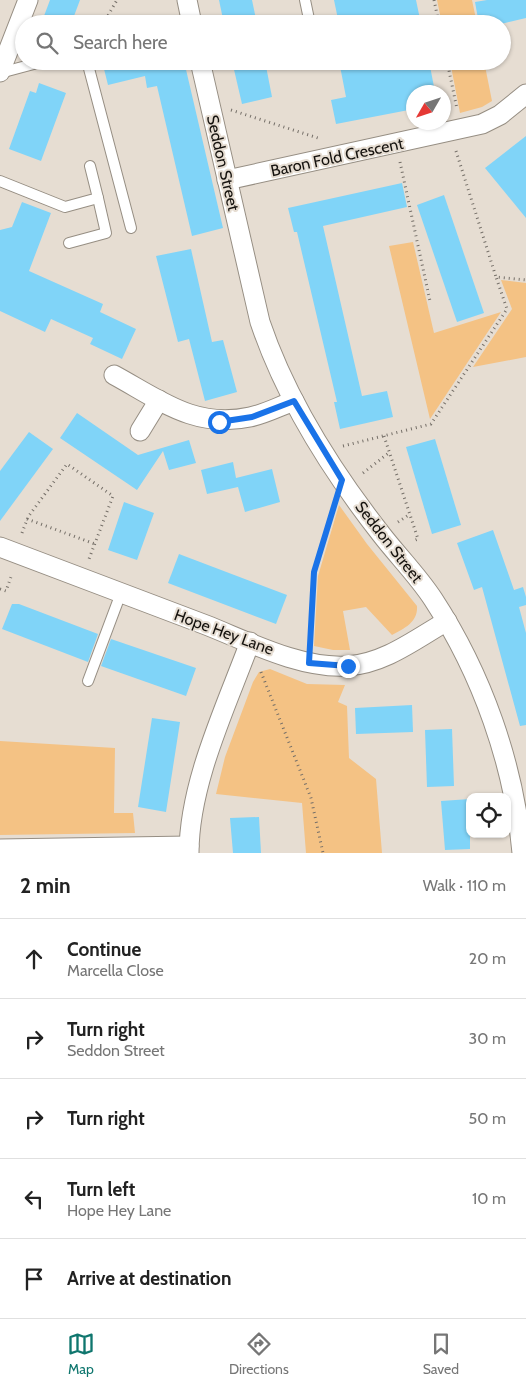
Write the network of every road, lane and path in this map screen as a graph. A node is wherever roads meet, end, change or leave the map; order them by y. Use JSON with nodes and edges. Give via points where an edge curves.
{"nodes":[{"id":1,"x":28,"y":0,"type":"edge"},
{"id":2,"x":117,"y":0,"type":"edge"},
{"id":3,"x":187,"y":0,"type":"edge"},
{"id":4,"x":305,"y":0,"type":"edge"},
{"id":5,"x":434,"y":0,"type":"edge"},
{"id":6,"x":22,"y":15,"type":"edge"},
{"id":7,"x":108,"y":15,"type":"edge"},
{"id":8,"x":190,"y":15,"type":"edge"},
{"id":9,"x":308,"y":15,"type":"edge"},
{"id":10,"x":437,"y":15,"type":"edge"},
{"id":11,"x":15,"y":33,"type":"edge"},
{"id":12,"x":15,"y":68,"type":"edge"},
{"id":13,"x":89,"y":70,"type":"edge"},
{"id":14,"x":202,"y":70,"type":"edge"},
{"id":15,"x":448,"y":70,"type":"edge"},
{"id":16,"x":0,"y":72,"type":"edge"},
{"id":17,"x":526,"y":94,"type":"edge"},
{"id":18,"x":212,"y":114,"type":"junction"},
{"id":19,"x":456,"y":131,"type":"junction"},
{"id":20,"x":396,"y":144,"type":"junction"},
{"id":21,"x":326,"y":159,"type":"junction"},
{"id":22,"x":90,"y":166,"type":"dead end"},
{"id":23,"x":227,"y":180,"type":"junction"},
{"id":24,"x":0,"y":181,"type":"edge"},
{"id":25,"x":98,"y":198,"type":"junction"},
{"id":26,"x":131,"y":228,"type":"dead end"},
{"id":27,"x":68,"y":243,"type":"dead end"},
{"id":28,"x":496,"y":277,"type":"junction"},
{"id":29,"x":526,"y":280,"type":"edge"},
{"id":30,"x":430,"y":300,"type":"dead end"},
{"id":31,"x":114,"y":375,"type":"dead end"},
{"id":32,"x":159,"y":400,"type":"junction"},
{"id":33,"x":294,"y":401,"type":"junction"},
{"id":34,"x":140,"y":431,"type":"dead end"},
{"id":35,"x":384,"y":436,"type":"junction"},
{"id":36,"x":322,"y":451,"type":"junction"},
{"id":37,"x":390,"y":452,"type":"junction"},
{"id":38,"x":344,"y":483,"type":"junction"},
{"id":39,"x":27,"y":519,"type":"junction"},
{"id":40,"x":95,"y":544,"type":"junction"},
{"id":41,"x":7,"y":550,"type":"edge"},
{"id":42,"x":394,"y":550,"type":"junction"},
{"id":43,"x":82,"y":578,"type":"junction"},
{"id":44,"x":121,"y":593,"type":"junction"},
{"id":45,"x":447,"y":621,"type":"junction"},
{"id":46,"x":250,"y":642,"type":"junction"},
{"id":47,"x":309,"y":663,"type":"junction"},
{"id":48,"x":88,"y":681,"type":"dead end"},
{"id":49,"x":523,"y":822,"type":"edge"},
{"id":50,"x":189,"y":849,"type":"edge"},
{"id":51,"x":5,"y":850,"type":"edge"},
{"id":52,"x":323,"y":853,"type":"edge"},
{"id":53,"x":522,"y":853,"type":"edge"}],
"edges":[{"from":1,"to":6,"type":"street"},
{"from":2,"to":7,"type":"path"},
{"from":3,"to":8,"type":"street"},
{"from":4,"to":9,"type":"lane"},
{"from":5,"to":10,"type":"path"},
{"from":11,"to":16,"type":"street"},
{"from":12,"to":16,"type":"lane"},
{"from":13,"to":26,"type":"lane"},
{"from":14,"to":18,"type":"street","name":"Seddon Street"},
{"from":15,"to":19,"type":"path"},
{"from":17,"to":19,"type":"street","name":"Baron Fold Crescent","via":[[500,115]]},
{"from":18,"to":21,"type":"path","via":[[234,110],[320,139]]},
{"from":18,"to":23,"type":"street","name":"Seddon Street"},
{"from":19,"to":20,"type":"street","name":"Baron Fold Crescent"},
{"from":19,"to":28,"type":"path"},
{"from":20,"to":21,"type":"street","name":"Baron Fold Crescent"},
{"from":20,"to":30,"type":"path"},
{"from":21,"to":23,"type":"street","name":"Baron Fold Crescent"},
{"from":22,"to":25,"type":"lane"},
{"from":23,"to":33,"type":"street","name":"Seddon Street","via":[[260,322],[270,353]]},
{"from":24,"to":25,"type":"lane","via":[[65,207]]},
{"from":25,"to":27,"type":"lane","via":[[106,233]]},
{"from":28,"to":29,"type":"path"},
{"from":28,"to":35,"type":"path","via":[[507,309],[431,424]]},
{"from":31,"to":32,"type":"street"},
{"from":32,"to":33,"type":"street","via":[[188,415],[219,422],[252,417]]},
{"from":32,"to":34,"type":"street"},
{"from":33,"to":36,"type":"street","name":"Seddon Street"},
{"from":35,"to":36,"type":"path"},
{"from":35,"to":37,"type":"path"},
{"from":36,"to":38,"type":"street","name":"Seddon Street"},
{"from":37,"to":38,"type":"path"},
{"from":37,"to":42,"type":"path","via":[[418,539]]},
{"from":38,"to":42,"type":"street","name":"Seddon Street"},
{"from":38,"to":47,"type":"path","via":[[314,572]]},
{"from":39,"to":40,"type":"path"},
{"from":39,"to":40,"type":"path","via":[[67,464],[113,496]]},
{"from":39,"to":41,"type":"path"},
{"from":40,"to":43,"type":"path"},
{"from":41,"to":43,"type":"street","name":"Hope Hey Lane"},
{"from":42,"to":45,"type":"street","name":"Seddon Street"},
{"from":43,"to":44,"type":"street","name":"Hope Hey Lane"},
{"from":44,"to":46,"type":"street","name":"Hope Hey Lane"},
{"from":44,"to":48,"type":"lane"},
{"from":45,"to":47,"type":"street","name":"Hope Hey Lane","via":[[394,652],[368,662],[348,666]]},
{"from":45,"to":49,"type":"street","name":"Seddon Street","via":[[491,716]]},
{"from":46,"to":47,"type":"street","name":"Hope Hey Lane"},
{"from":46,"to":50,"type":"street","via":[[204,766]]},
{"from":46,"to":52,"type":"path","via":[[311,798]]},
{"from":49,"to":53,"type":"street","name":"Seddon Street"},
{"from":50,"to":51,"type":"street"}]}
